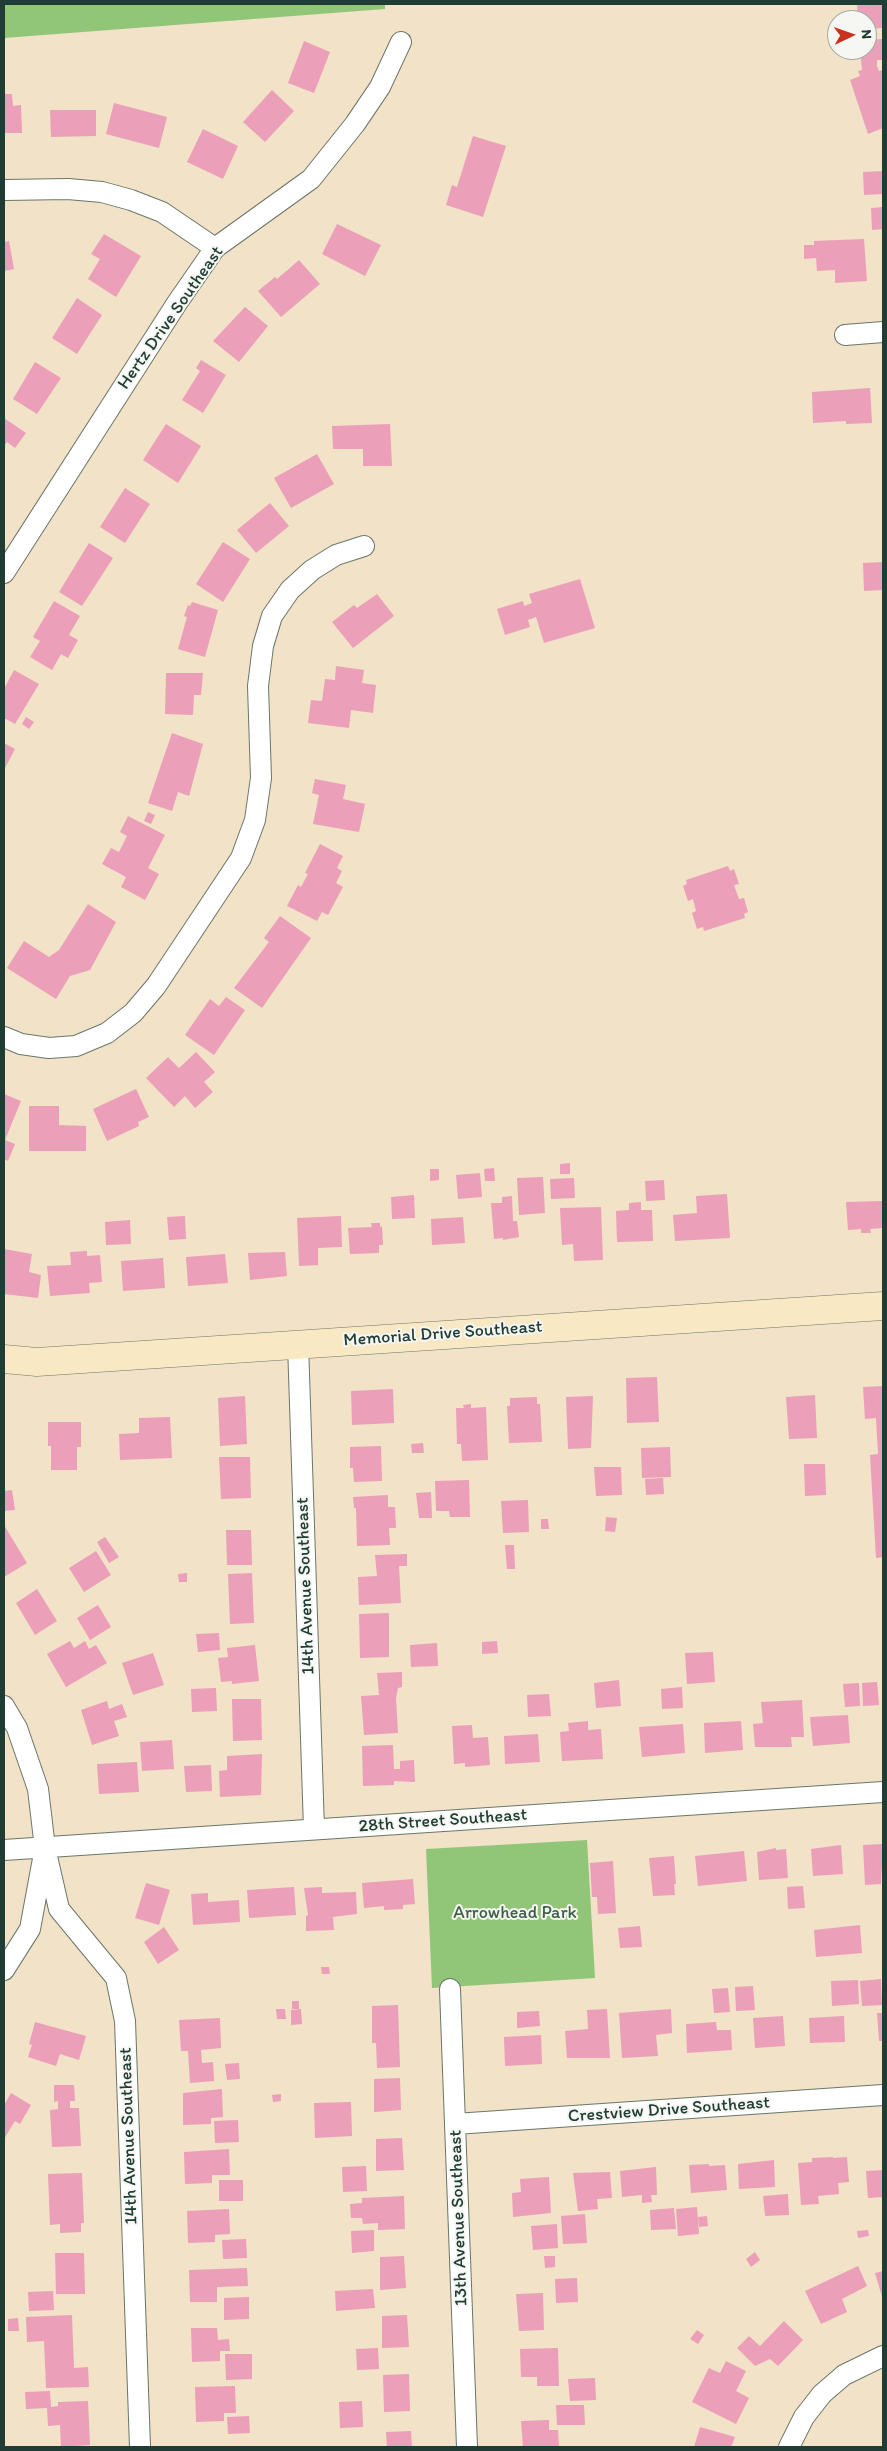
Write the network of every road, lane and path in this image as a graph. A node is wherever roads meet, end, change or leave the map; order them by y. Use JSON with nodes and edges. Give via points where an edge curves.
{"nodes":[{"id":1,"x":401,"y":42,"type":"dead end"},
{"id":2,"x":4,"y":190,"type":"edge"},
{"id":3,"x":215,"y":248,"type":"junction"},
{"id":4,"x":883,"y":332,"type":"edge"},
{"id":5,"x":845,"y":335,"type":"dead end"},
{"id":6,"x":364,"y":546,"type":"dead end"},
{"id":7,"x":4,"y":573,"type":"edge"},
{"id":8,"x":4,"y":1037,"type":"edge"},
{"id":9,"x":883,"y":1306,"type":"edge"},
{"id":10,"x":298,"y":1344,"type":"junction"},
{"id":11,"x":4,"y":1359,"type":"edge"},
{"id":12,"x":4,"y":1706,"type":"edge"},
{"id":13,"x":883,"y":1792,"type":"edge"},
{"id":14,"x":314,"y":1829,"type":"junction"},
{"id":15,"x":45,"y":1848,"type":"junction"},
{"id":16,"x":4,"y":1850,"type":"edge"},
{"id":17,"x":4,"y":1970,"type":"edge"},
{"id":18,"x":450,"y":1989,"type":"dead end"},
{"id":19,"x":883,"y":2095,"type":"edge"},
{"id":20,"x":455,"y":2124,"type":"junction"},
{"id":21,"x":883,"y":2356,"type":"edge"},
{"id":22,"x":140,"y":2447,"type":"edge"},
{"id":23,"x":467,"y":2447,"type":"edge"},
{"id":24,"x":789,"y":2447,"type":"edge"}],
"edges":[{"from":1,"to":3,"type":"street","name":"Hertz Drive Southeast","via":[[380,87],[311,179]]},
{"from":2,"to":3,"type":"street","via":[[102,192],[162,212]]},
{"from":3,"to":7,"type":"street","name":"Hertz Drive Southeast"},
{"from":4,"to":5,"type":"street"},
{"from":6,"to":8,"type":"street","via":[[336,555],[312,570],[290,590],[272,616],[263,646],[258,686],[261,778],[255,820],[241,858],[156,986],[133,1013],[107,1034],[76,1046],[49,1048],[21,1044]]},
{"from":9,"to":10,"type":"street","name":"Memorial Drive Southeast"},
{"from":10,"to":11,"type":"street","name":"Memorial Drive Southeast","via":[[37,1362]]},
{"from":10,"to":14,"type":"street","name":"14th Avenue Southeast"},
{"from":12,"to":15,"type":"street","via":[[17,1728],[38,1790]]},
{"from":13,"to":14,"type":"street","name":"28th Street Southeast"},
{"from":14,"to":15,"type":"street","name":"28th Street Southeast"},
{"from":15,"to":16,"type":"street","name":"28th Street Southeast"},
{"from":15,"to":17,"type":"street","via":[[30,1929]]},
{"from":15,"to":22,"type":"street","name":"14th Avenue Southeast","via":[[59,1909],[116,1978],[124,2021]]},
{"from":18,"to":20,"type":"street","name":"13th Avenue Southeast"},
{"from":19,"to":20,"type":"street","name":"Crestview Drive Southeast"},
{"from":20,"to":23,"type":"street","name":"13th Avenue Southeast"},
{"from":21,"to":24,"type":"street","via":[[844,2375],[822,2394],[804,2417]]}]}
